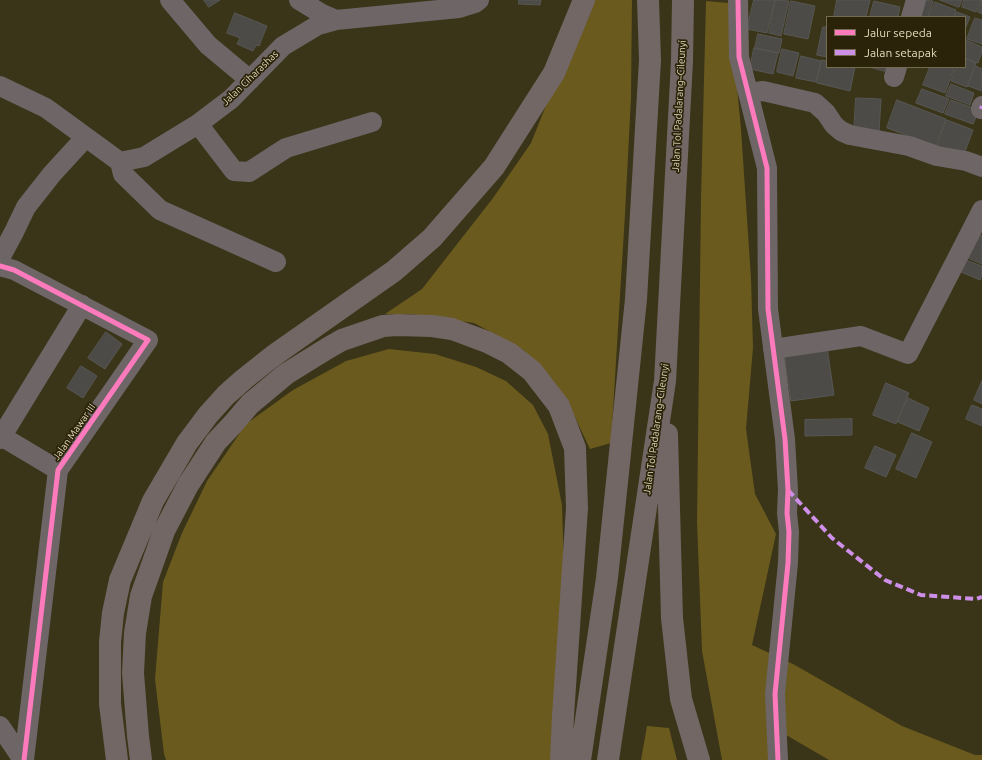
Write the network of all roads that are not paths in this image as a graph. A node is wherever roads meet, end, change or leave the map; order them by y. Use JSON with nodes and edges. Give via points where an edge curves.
{"nodes":[{"id":1,"x":170,"y":0,"type":"edge"},
{"id":2,"x":299,"y":0,"type":"edge"},
{"id":3,"x":479,"y":0,"type":"edge"},
{"id":4,"x":584,"y":0,"type":"edge"},
{"id":5,"x":648,"y":0,"type":"edge"},
{"id":6,"x":683,"y":0,"type":"edge"},
{"id":7,"x":738,"y":0,"type":"edge"},
{"id":8,"x":916,"y":0,"type":"edge"},
{"id":9,"x":911,"y":16,"type":"edge"},
{"id":10,"x":336,"y":20,"type":"junction"},
{"id":11,"x":250,"y":80,"type":"junction"},
{"id":12,"x":0,"y":86,"type":"edge"},
{"id":13,"x":750,"y":98,"type":"junction"},
{"id":14,"x":372,"y":122,"type":"dead end"},
{"id":15,"x":198,"y":124,"type":"junction"},
{"id":16,"x":85,"y":138,"type":"junction"},
{"id":17,"x":120,"y":162,"type":"junction"},
{"id":18,"x":982,"y":167,"type":"edge"},
{"id":19,"x":982,"y":210,"type":"edge"},
{"id":20,"x":0,"y":258,"type":"edge"},
{"id":21,"x":276,"y":262,"type":"dead end"},
{"id":22,"x":0,"y":266,"type":"edge"},
{"id":23,"x":82,"y":305,"type":"junction"},
{"id":24,"x":773,"y":349,"type":"junction"},
{"id":25,"x":665,"y":381,"type":"junction"},
{"id":26,"x":1,"y":437,"type":"edge"},
{"id":27,"x":58,"y":470,"type":"junction"},
{"id":28,"x":0,"y":726,"type":"edge"},
{"id":29,"x":24,"y":760,"type":"edge"},
{"id":30,"x":117,"y":760,"type":"edge"},
{"id":31,"x":141,"y":760,"type":"edge"},
{"id":32,"x":561,"y":760,"type":"edge"},
{"id":33,"x":580,"y":760,"type":"edge"},
{"id":34,"x":608,"y":760,"type":"edge"},
{"id":35,"x":699,"y":760,"type":"edge"},
{"id":36,"x":778,"y":760,"type":"edge"}],
"edges":[{"from":1,"to":11,"type":"street","via":[[208,46]]},
{"from":2,"to":10,"type":"street"},
{"from":3,"to":10,"type":"street","name":"Jalan Ciharashas","via":[[459,8]]},
{"from":4,"to":30,"type":"highway","via":[[554,73],[494,167],[437,232],[394,270],[244,378],[208,415],[187,443],[153,501],[120,580],[110,642],[110,704]]},
{"from":5,"to":33,"type":"highway","via":[[650,60],[636,299],[607,578]]},
{"from":6,"to":25,"type":"highway","name":"Jalan Tol Padalarang–Cileunyi"},
{"from":7,"to":13,"type":"street","via":[[739,57]]},
{"from":8,"to":9,"type":"street"},
{"from":10,"to":11,"type":"street","name":"Jalan Ciharashas","via":[[318,25],[283,46]]},
{"from":11,"to":15,"type":"street","name":"Jalan Ciharashas","via":[[231,99]]},
{"from":12,"to":16,"type":"street","via":[[46,108]]},
{"from":13,"to":18,"type":"street","via":[[756,92],[763,92],[815,103],[841,132],[909,146]]},
{"from":13,"to":24,"type":"street","via":[[767,168],[768,309]]},
{"from":14,"to":15,"type":"street","via":[[286,148],[249,172],[234,171]]},
{"from":15,"to":17,"type":"street","name":"Jalan Ciharashas","via":[[144,157]]},
{"from":16,"to":17,"type":"street"},
{"from":16,"to":20,"type":"street","via":[[26,207]]},
{"from":17,"to":21,"type":"street","via":[[123,174],[160,210]]},
{"from":19,"to":24,"type":"street","via":[[908,354],[861,336]]},
{"from":22,"to":23,"type":"street","name":"Jalan Mawar III","via":[[14,270]]},
{"from":23,"to":26,"type":"street"},
{"from":23,"to":27,"type":"street","name":"Jalan Mawar III","via":[[148,340]]},
{"from":24,"to":36,"type":"street","via":[[785,439],[789,532],[775,694]]},
{"from":25,"to":34,"type":"highway","name":"Jalan Tol Padalarang–Cileunyi"},
{"from":25,"to":35,"type":"highway","via":[[672,618],[681,699]]},
{"from":26,"to":27,"type":"street"},
{"from":27,"to":29,"type":"street","name":"Jalan Mawar III"},
{"from":28,"to":29,"type":"street","name":"Jalan Mawar III"},
{"from":31,"to":32,"type":"highway","via":[[133,673],[135,633],[141,596],[164,531],[188,485],[216,442],[250,404],[286,374],[342,340],[383,326],[397,325],[452,329],[509,353],[532,371],[562,413],[575,448],[577,508]]}]}
